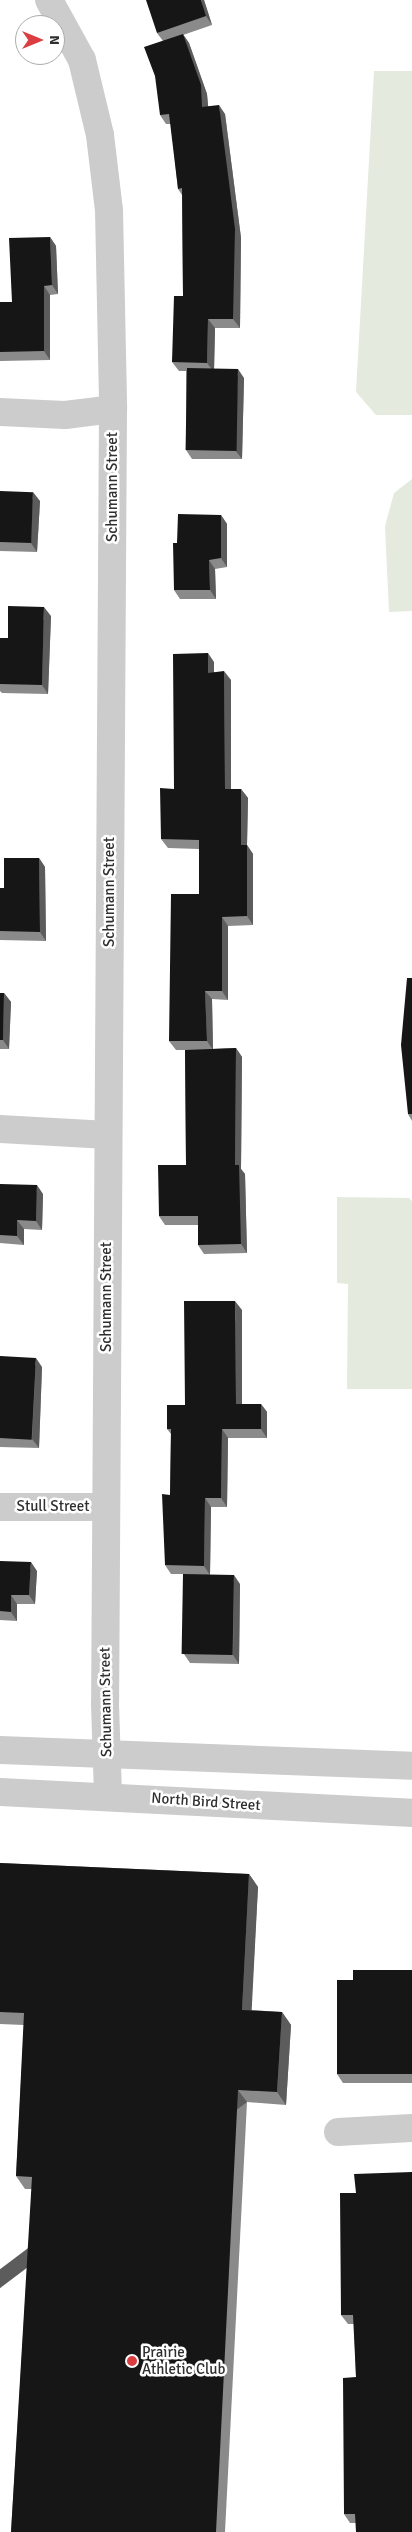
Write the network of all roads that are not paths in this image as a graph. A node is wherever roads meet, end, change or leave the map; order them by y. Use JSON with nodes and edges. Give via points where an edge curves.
{"nodes":[{"id":1,"x":49,"y":0,"type":"edge"},
{"id":2,"x":113,"y":409,"type":"junction"},
{"id":3,"x":0,"y":412,"type":"edge"},
{"id":4,"x":0,"y":1129,"type":"edge"},
{"id":5,"x":108,"y":1135,"type":"junction"},
{"id":6,"x":0,"y":1507,"type":"edge"},
{"id":7,"x":106,"y":1507,"type":"junction"},
{"id":8,"x":0,"y":1750,"type":"edge"},
{"id":9,"x":106,"y":1752,"type":"junction"},
{"id":10,"x":412,"y":1766,"type":"edge"},
{"id":11,"x":0,"y":1792,"type":"edge"},
{"id":12,"x":108,"y":1795,"type":"junction"},
{"id":13,"x":412,"y":1813,"type":"edge"},
{"id":14,"x":412,"y":2128,"type":"edge"},
{"id":15,"x":338,"y":2132,"type":"dead end"}],
"edges":[{"from":1,"to":2,"type":"street","name":"Schumann Street","via":[[82,60],[100,134],[109,210]]},
{"from":2,"to":3,"type":"street","via":[[65,415]]},
{"from":2,"to":5,"type":"street","name":"Schumann Street"},
{"from":4,"to":5,"type":"street"},
{"from":5,"to":7,"type":"street","name":"Schumann Street"},
{"from":6,"to":7,"type":"street","name":"Stull Street"},
{"from":7,"to":9,"type":"street","name":"Schumann Street"},
{"from":8,"to":9,"type":"street"},
{"from":9,"to":10,"type":"street"},
{"from":9,"to":12,"type":"street","name":"Schumann Street"},
{"from":11,"to":12,"type":"street","name":"North Bird Street"},
{"from":12,"to":13,"type":"street","name":"North Bird Street"},
{"from":14,"to":15,"type":"street"}]}
